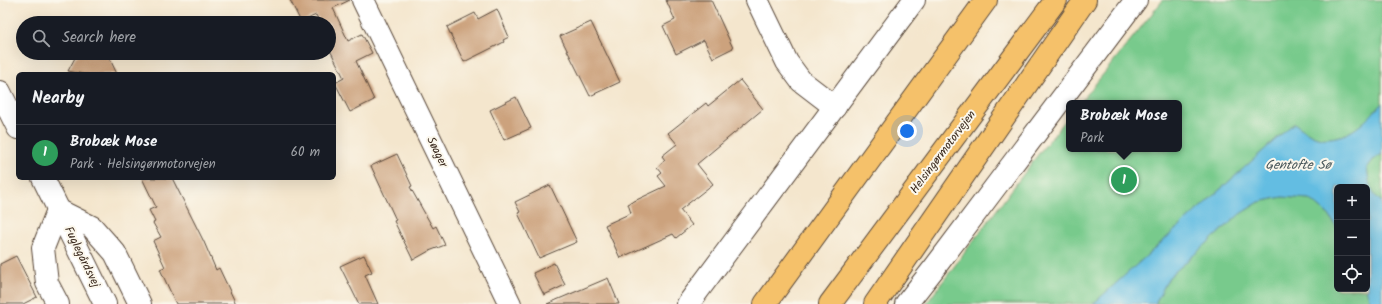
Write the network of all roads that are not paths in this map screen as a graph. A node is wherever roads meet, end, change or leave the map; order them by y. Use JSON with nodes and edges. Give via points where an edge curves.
{"nodes":[{"id":1,"x":364,"y":0,"type":"edge"},
{"id":2,"x":757,"y":0,"type":"edge"},
{"id":3,"x":914,"y":0,"type":"edge"},
{"id":4,"x":986,"y":0,"type":"edge"},
{"id":5,"x":1056,"y":0,"type":"edge"},
{"id":6,"x":1085,"y":0,"type":"edge"},
{"id":7,"x":1136,"y":0,"type":"edge"},
{"id":8,"x":0,"y":92,"type":"edge"},
{"id":9,"x":835,"y":107,"type":"junction"},
{"id":10,"x":16,"y":124,"type":"edge"},
{"id":11,"x":44,"y":180,"type":"edge"},
{"id":12,"x":58,"y":210,"type":"junction"},
{"id":13,"x":58,"y":304,"type":"edge"},
{"id":14,"x":105,"y":304,"type":"edge"},
{"id":15,"x":140,"y":304,"type":"edge"},
{"id":16,"x":510,"y":304,"type":"edge"},
{"id":17,"x":688,"y":304,"type":"edge"},
{"id":18,"x":765,"y":304,"type":"edge"},
{"id":19,"x":830,"y":304,"type":"edge"},
{"id":20,"x":875,"y":304,"type":"edge"},
{"id":21,"x":906,"y":304,"type":"edge"}],
"edges":[{"from":1,"to":16,"type":"street","name":"Søager"},
{"from":2,"to":9,"type":"street","via":[[787,62],[801,81]]},
{"from":3,"to":9,"type":"street"},
{"from":4,"to":18,"type":"highway"},
{"from":5,"to":19,"type":"highway","name":"Helsingørmotorvejen"},
{"from":6,"to":20,"type":"highway"},
{"from":7,"to":21,"type":"street"},
{"from":8,"to":10,"type":"street"},
{"from":9,"to":17,"type":"street"},
{"from":11,"to":12,"type":"street","name":"Fuglegårdsvej"},
{"from":12,"to":13,"type":"street","name":"Fuglegårdsvej","via":[[44,248],[47,283]]},
{"from":12,"to":14,"type":"street","name":"Fuglegårdsvej"},
{"from":12,"to":15,"type":"street","name":"Fuglegårdsvej","via":[[92,227],[115,253]]}]}
